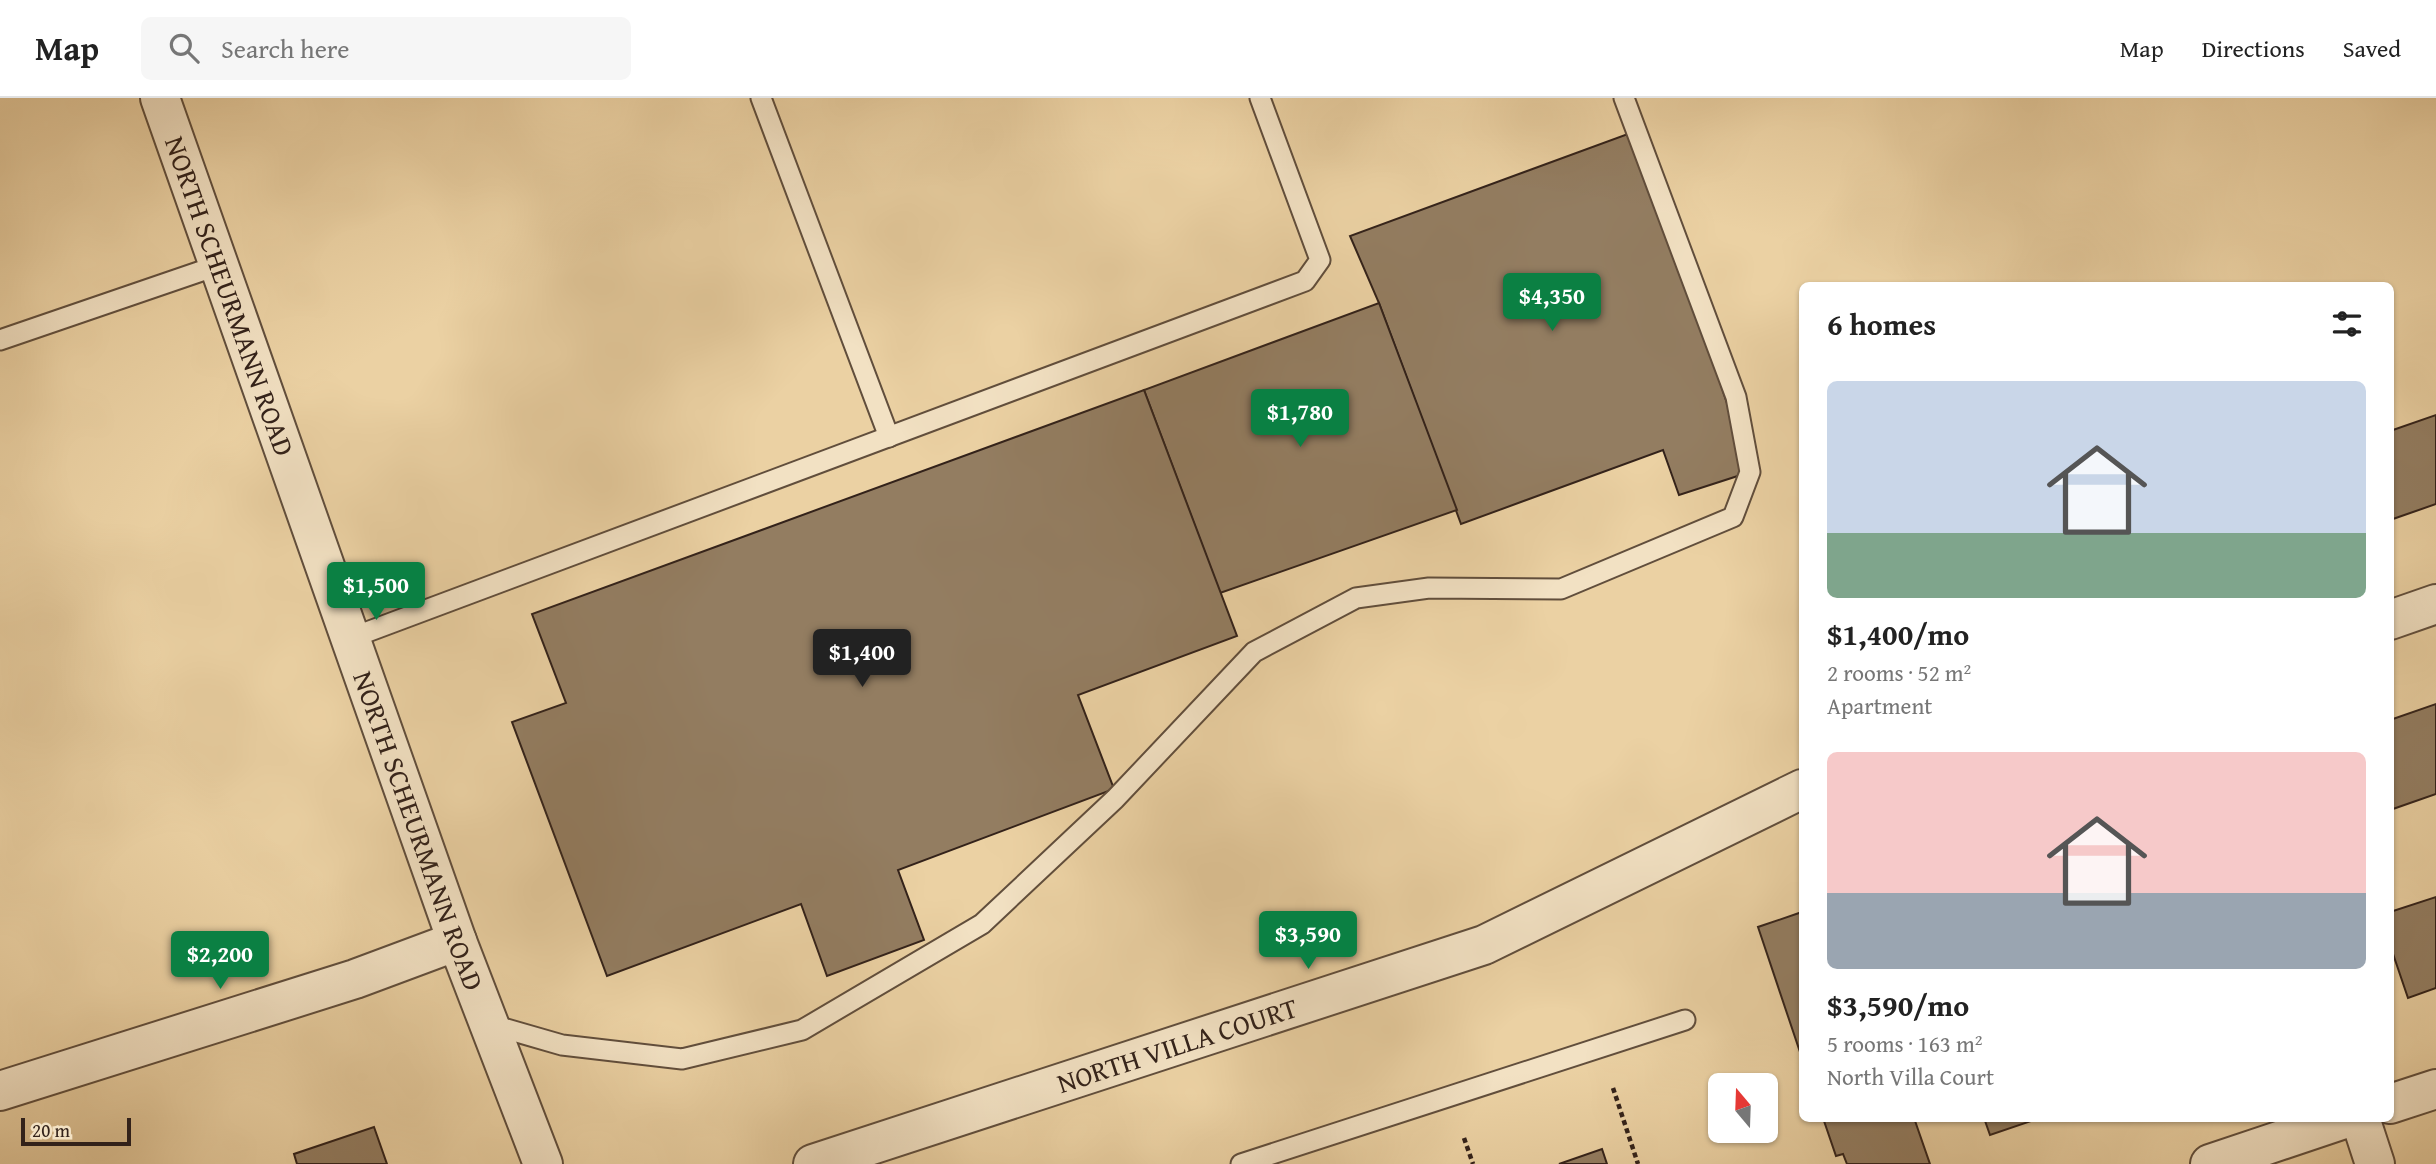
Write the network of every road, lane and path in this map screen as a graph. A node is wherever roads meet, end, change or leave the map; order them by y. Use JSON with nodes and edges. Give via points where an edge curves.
{"nodes":[{"id":1,"x":160,"y":98,"type":"edge"},
{"id":2,"x":761,"y":98,"type":"edge"},
{"id":3,"x":1260,"y":98,"type":"edge"},
{"id":4,"x":1624,"y":98,"type":"edge"},
{"id":5,"x":219,"y":265,"type":"junction"},
{"id":6,"x":0,"y":340,"type":"edge"},
{"id":7,"x":889,"y":437,"type":"junction"},
{"id":8,"x":2436,"y":604,"type":"edge"},
{"id":9,"x":2394,"y":619,"type":"edge"},
{"id":10,"x":351,"y":638,"type":"junction"},
{"id":11,"x":1799,"y":790,"type":"edge"},
{"id":12,"x":457,"y":941,"type":"junction"},
{"id":13,"x":1685,"y":1020,"type":"dead end"},
{"id":14,"x":489,"y":1024,"type":"junction"},
{"id":15,"x":1613,"y":1088,"type":"dead end"},
{"id":16,"x":2436,"y":1089,"type":"edge"},
{"id":17,"x":0,"y":1091,"type":"edge"},
{"id":18,"x":2394,"y":1103,"type":"edge"},
{"id":19,"x":2335,"y":1122,"type":"edge"},
{"id":20,"x":2361,"y":1122,"type":"edge"},
{"id":21,"x":1464,"y":1138,"type":"dead end"},
{"id":22,"x":543,"y":1164,"type":"edge"},
{"id":23,"x":813,"y":1164,"type":"edge"},
{"id":24,"x":1241,"y":1164,"type":"edge"},
{"id":25,"x":1472,"y":1164,"type":"edge"},
{"id":26,"x":1638,"y":1164,"type":"edge"},
{"id":27,"x":2210,"y":1164,"type":"edge"},
{"id":28,"x":2375,"y":1164,"type":"edge"}],
"edges":[{"from":1,"to":5,"type":"street","name":"NORTH SCHEURMANN ROAD"},
{"from":2,"to":7,"type":"lane"},
{"from":3,"to":7,"type":"lane","via":[[1320,260],[1305,281]]},
{"from":4,"to":14,"type":"lane","via":[[1736,397],[1750,472],[1733,517],[1561,589],[1429,589],[1356,598],[1254,652],[1115,799],[982,924],[802,1030],[682,1059],[562,1045]]},
{"from":5,"to":6,"type":"lane"},
{"from":5,"to":10,"type":"street","name":"NORTH SCHEURMANN ROAD"},
{"from":7,"to":10,"type":"lane"},
{"from":8,"to":9,"type":"street"},
{"from":10,"to":12,"type":"street","name":"NORTH SCHEURMANN ROAD"},
{"from":11,"to":23,"type":"street","name":"NORTH VILLA COURT","via":[[1484,945]]},
{"from":12,"to":14,"type":"street","name":"NORTH SCHEURMANN ROAD"},
{"from":12,"to":17,"type":"street","via":[[355,979]]},
{"from":13,"to":24,"type":"lane"},
{"from":14,"to":22,"type":"street","name":"NORTH SCHEURMANN ROAD"},
{"from":15,"to":26,"type":"path"},
{"from":16,"to":18,"type":"street"},
{"from":19,"to":27,"type":"street"},
{"from":20,"to":28,"type":"street"},
{"from":21,"to":25,"type":"path"}]}
